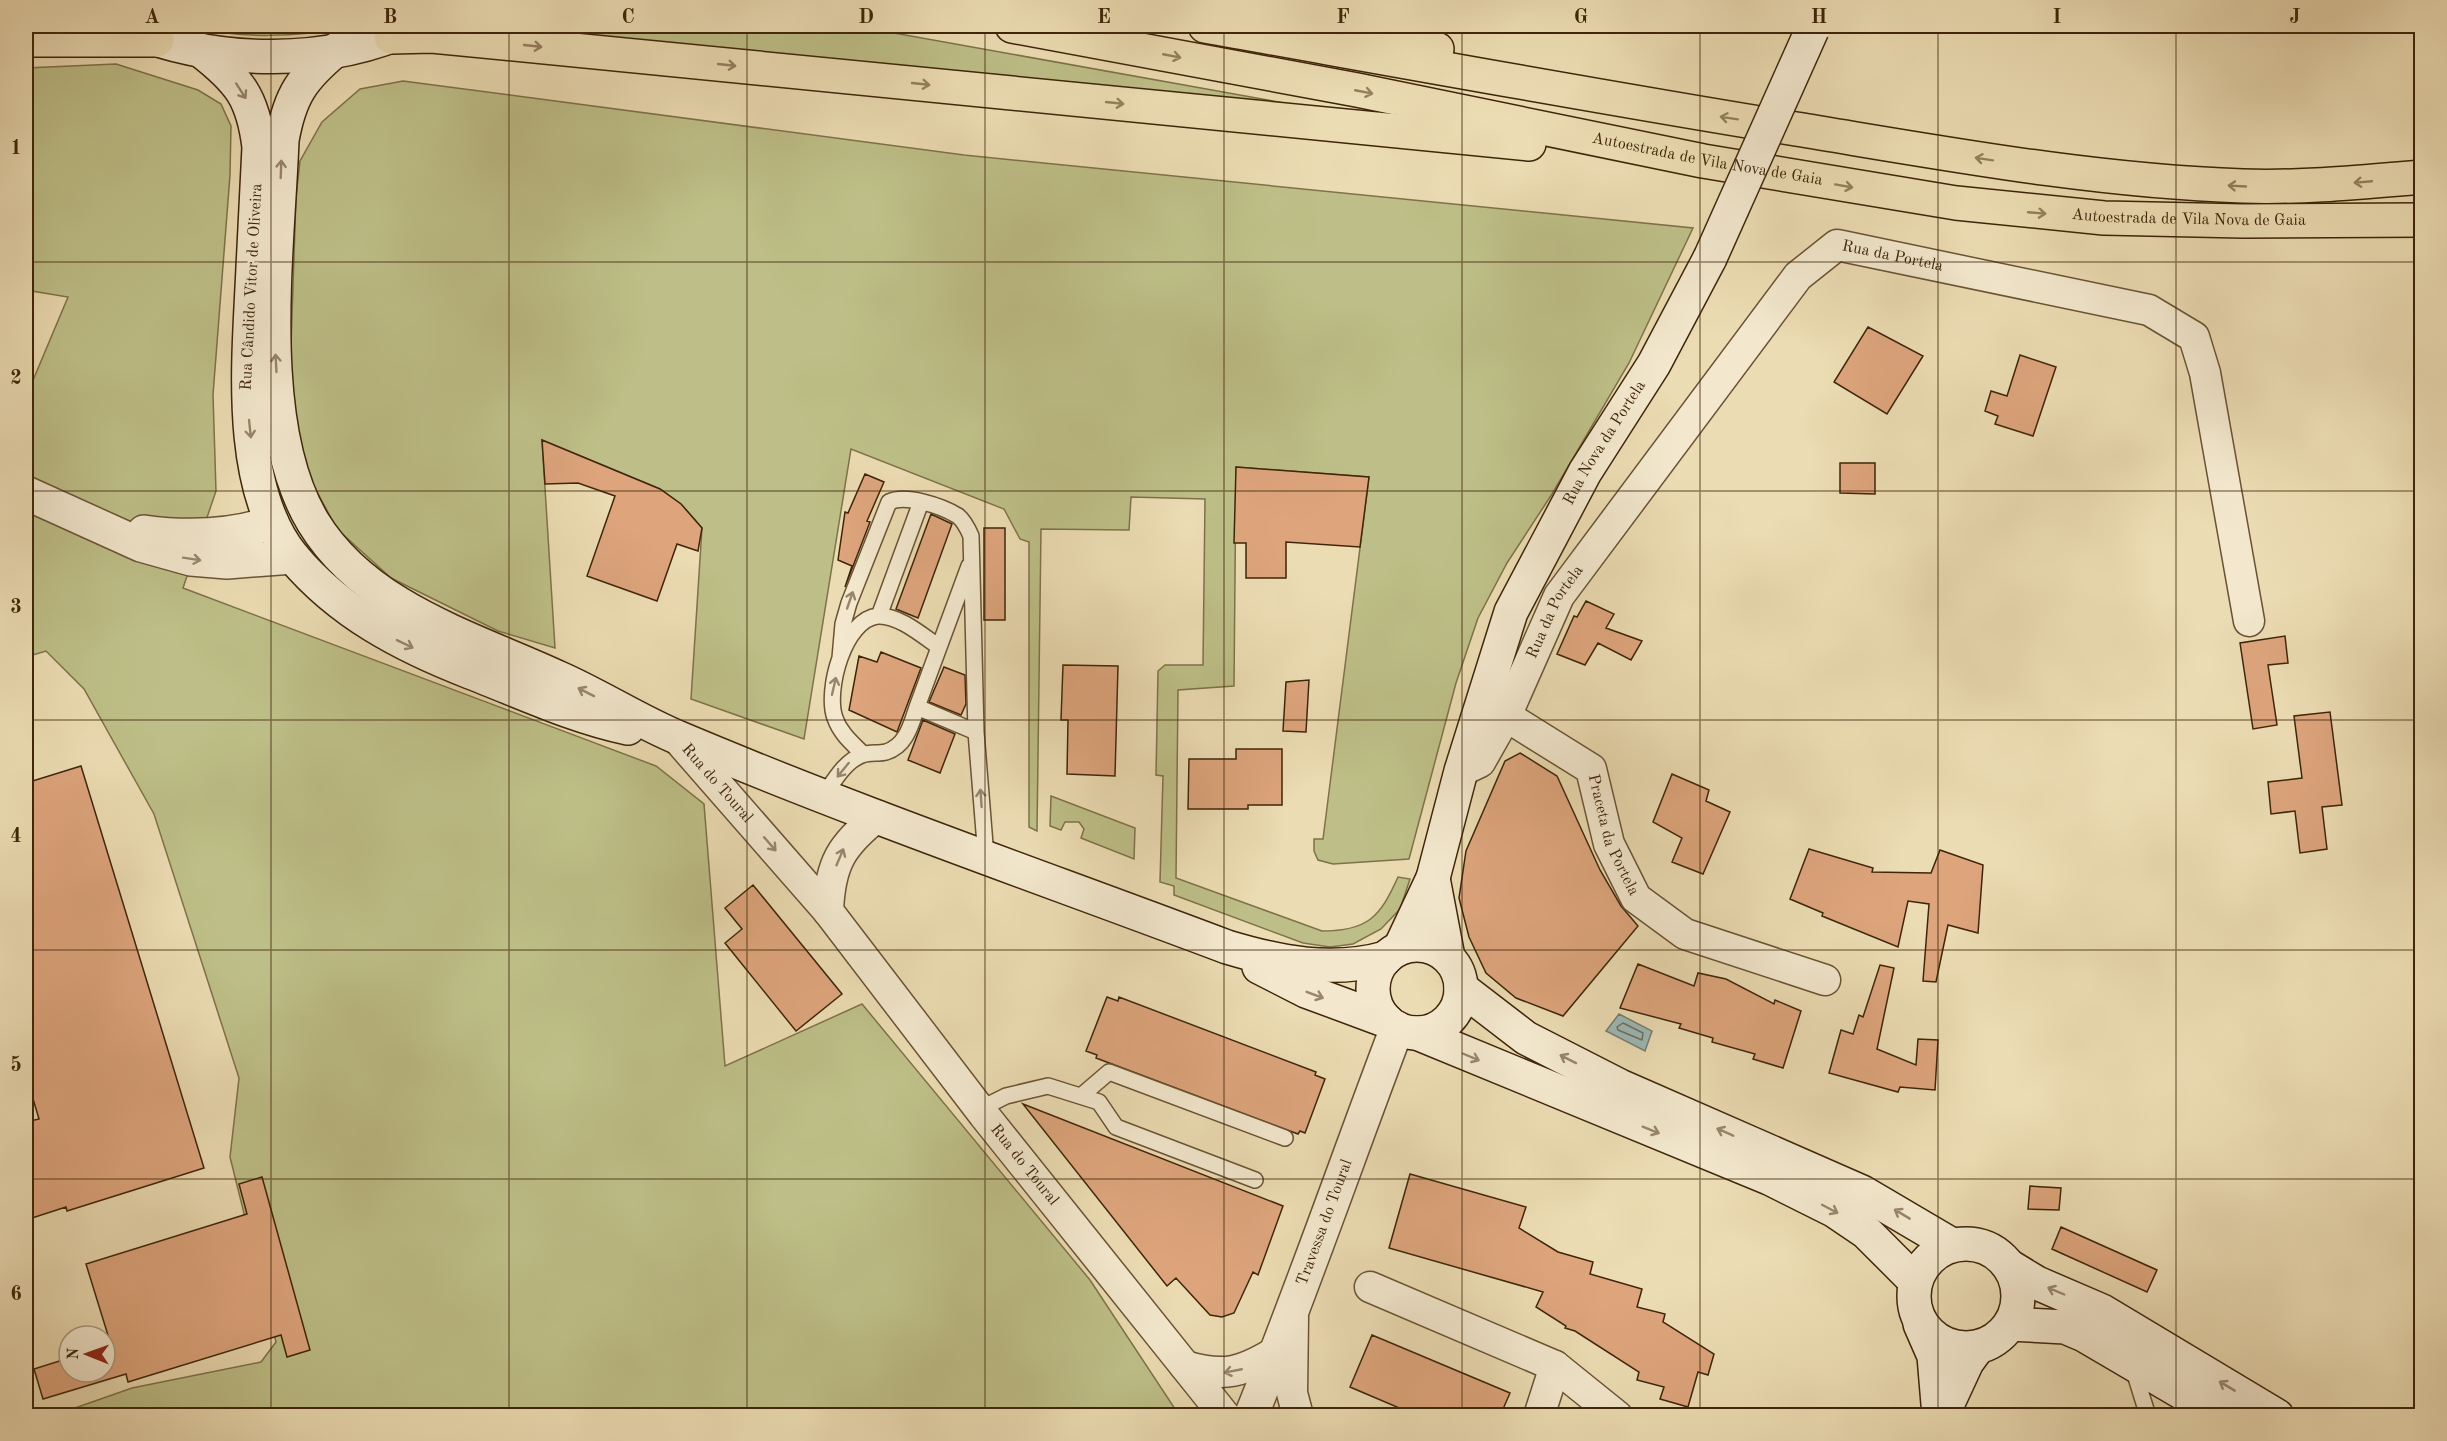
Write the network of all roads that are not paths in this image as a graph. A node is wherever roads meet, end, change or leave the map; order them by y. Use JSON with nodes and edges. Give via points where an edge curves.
{"nodes":[{"id":1,"x":121,"y":26,"type":"edge"},
{"id":2,"x":1012,"y":26,"type":"edge"},
{"id":3,"x":1205,"y":26,"type":"edge"},
{"id":4,"x":1358,"y":26,"type":"edge"},
{"id":5,"x":1814,"y":28,"type":"edge"},
{"id":6,"x":403,"y":31,"type":"edge"},
{"id":7,"x":26,"y":40,"type":"edge"},
{"id":8,"x":157,"y":40,"type":"junction"},
{"id":9,"x":337,"y":49,"type":"junction"},
{"id":10,"x":200,"y":50,"type":"junction"},
{"id":11,"x":1594,"y":96,"type":"junction"},
{"id":12,"x":1703,"y":161,"type":"junction"},
{"id":13,"x":2421,"y":177,"type":"edge"},
{"id":14,"x":2418,"y":218,"type":"edge"},
{"id":15,"x":26,"y":494,"type":"edge"},
{"id":16,"x":921,"y":502,"type":"junction"},
{"id":17,"x":291,"y":536,"type":"junction"},
{"id":18,"x":972,"y":558,"type":"junction"},
{"id":19,"x":879,"y":616,"type":"junction"},
{"id":20,"x":2249,"y":621,"type":"dead end"},
{"id":21,"x":939,"y":647,"type":"junction"},
{"id":22,"x":840,"y":658,"type":"junction"},
{"id":23,"x":917,"y":708,"type":"junction"},
{"id":24,"x":1506,"y":716,"type":"junction"},
{"id":25,"x":976,"y":732,"type":"junction"},
{"id":26,"x":676,"y":737,"type":"junction"},
{"id":27,"x":862,"y":754,"type":"junction"},
{"id":28,"x":1461,"y":771,"type":"junction"},
{"id":29,"x":824,"y":795,"type":"junction"},
{"id":30,"x":878,"y":816,"type":"junction"},
{"id":31,"x":986,"y":857,"type":"junction"},
{"id":32,"x":1433,"y":878,"type":"junction"},
{"id":33,"x":828,"y":911,"type":"junction"},
{"id":34,"x":1227,"y":947,"type":"junction"},
{"id":35,"x":1393,"y":953,"type":"junction"},
{"id":36,"x":1448,"y":957,"type":"junction"},
{"id":37,"x":1826,"y":980,"type":"dead end"},
{"id":38,"x":1461,"y":988,"type":"junction"},
{"id":39,"x":1400,"y":1027,"type":"junction"},
{"id":40,"x":1081,"y":1096,"type":"junction"},
{"id":41,"x":980,"y":1109,"type":"junction"},
{"id":42,"x":1285,"y":1138,"type":"dead end"},
{"id":43,"x":1255,"y":1180,"type":"dead end"},
{"id":44,"x":1952,"y":1245,"type":"junction"},
{"id":45,"x":2009,"y":1266,"type":"junction"},
{"id":46,"x":1915,"y":1281,"type":"junction"},
{"id":47,"x":1371,"y":1287,"type":"dead end"},
{"id":48,"x":1293,"y":1312,"type":"junction"},
{"id":49,"x":1919,"y":1322,"type":"junction"},
{"id":50,"x":2010,"y":1324,"type":"junction"},
{"id":51,"x":1978,"y":1347,"type":"junction"},
{"id":52,"x":1277,"y":1351,"type":"junction"},
{"id":53,"x":2131,"y":1362,"type":"junction"},
{"id":54,"x":1185,"y":1366,"type":"junction"},
{"id":55,"x":1555,"y":1366,"type":"junction"},
{"id":56,"x":1225,"y":1416,"type":"edge"},
{"id":57,"x":1251,"y":1416,"type":"edge"},
{"id":58,"x":1298,"y":1416,"type":"edge"},
{"id":59,"x":1539,"y":1416,"type":"edge"},
{"id":60,"x":1617,"y":1416,"type":"edge"},
{"id":61,"x":1940,"y":1416,"type":"edge"},
{"id":62,"x":2148,"y":1416,"type":"edge"},
{"id":63,"x":2222,"y":1416,"type":"edge"},
{"id":64,"x":2277,"y":1416,"type":"edge"}],
"edges":[{"from":1,"to":8,"type":"main road","name":"Rua Cândido Vitor de Oliveira"},
{"from":2,"to":12,"type":"highway","name":"Autoestrada de Vila Nova de Gaia","one_way":true,"via":[[1357,90]]},
{"from":3,"to":11,"type":"highway","name":"Autoestrada de Vila Nova de Gaia"},
{"from":4,"to":11,"type":"highway"},
{"from":5,"to":28,"type":"main road","name":"Rua Nova da Portela","bridge":true,"via":[[1710,258],[1654,364],[1585,472],[1511,612]]},
{"from":6,"to":9,"type":"main road","name":"Rua Cândido Vitor de Oliveira"},
{"from":6,"to":12,"type":"highway","one_way":true},
{"from":7,"to":8,"type":"highway"},
{"from":8,"to":10,"type":"main road","name":"Rua Cândido Vitor de Oliveira"},
{"from":9,"to":10,"type":"main road","name":"Rua Cândido Vitor de Oliveira","via":[[268,55]]},
{"from":17,"to":9,"type":"main road","name":"Rua Cândido Vitor de Oliveira","one_way":true,"via":[[294,483],[283,443],[276,349],[282,140],[292,98],[314,68]]},
{"from":10,"to":17,"type":"main road","name":"Rua Cândido Vitor de Oliveira","one_way":true,"via":[[237,84],[255,116],[259,147],[247,396],[252,443]]},
{"from":13,"to":11,"type":"highway","name":"Autoestrada de Vila Nova de Gaia","one_way":true,"via":[[2245,186],[2113,176]]},
{"from":12,"to":14,"type":"highway","name":"Autoestrada de Vila Nova de Gaia","one_way":true,"via":[[1878,192],[2037,213],[2243,221]]},
{"from":15,"to":17,"type":"main road","via":[[98,524],[177,535],[233,532]]},
{"from":16,"to":18,"type":"lane","via":[[958,517],[971,536]]},
{"from":16,"to":19,"type":"lane"},
{"from":22,"to":16,"type":"lane","one_way":true,"via":[[843,624],[883,509],[898,498]]},
{"from":26,"to":17,"type":"main road","one_way":true,"via":[[559,678],[427,620],[353,570],[332,548]]},
{"from":17,"to":26,"type":"main road","one_way":true,"via":[[353,612],[384,634],[429,656],[579,715]]},
{"from":18,"to":21,"type":"lane"},
{"from":18,"to":25,"type":"lane"},
{"from":19,"to":21,"type":"lane","via":[[898,621]]},
{"from":19,"to":22,"type":"lane","via":[[864,621],[853,632]]},
{"from":20,"to":24,"type":"street","name":"Rua da Portela","via":[[2205,373],[2194,337],[2149,310],[1837,245],[1798,276],[1559,596]]},
{"from":21,"to":23,"type":"lane"},
{"from":27,"to":22,"type":"lane","one_way":true,"via":[[840,731],[834,717],[831,696]]},
{"from":23,"to":25,"type":"lane"},
{"from":23,"to":27,"type":"lane","via":[[907,735],[897,747]]},
{"from":24,"to":28,"type":"street","name":"Rua da Portela","via":[[1480,762]]},
{"from":24,"to":37,"type":"street","name":"Praceta da Portela","via":[[1591,769],[1609,844],[1636,898],[1685,934]]},
{"from":31,"to":25,"type":"lane","one_way":true},
{"from":26,"to":29,"type":"main road"},
{"from":26,"to":33,"type":"street","name":"Rua do Toural","one_way":true},
{"from":27,"to":29,"type":"lane","one_way":true,"via":[[848,763]]},
{"from":28,"to":32,"type":"main road","name":"Rua Nova da Portela"},
{"from":29,"to":30,"type":"main road"},
{"from":30,"to":31,"type":"main road"},
{"from":33,"to":30,"type":"street","one_way":true,"via":[[829,891],[840,853],[852,836]]},
{"from":31,"to":34,"type":"main road"},
{"from":32,"to":35,"type":"main road","name":"Rua Nova da Portela"},
{"from":32,"to":36,"type":"main road","name":"Rua Nova da Portela"},
{"from":33,"to":41,"type":"street","name":"Rua do Toural"},
{"from":34,"to":35,"type":"main road","via":[[1305,965],[1362,964]]},
{"from":34,"to":39,"type":"main road","one_way":true,"via":[[1306,991]]},
{"from":35,"to":36,"type":"main road","via":[[1425,946]]},
{"from":35,"to":39,"type":"main road","via":[[1378,969],[1374,990],[1378,1010]]},
{"from":36,"to":38,"type":"main road","via":[[1460,977]]},
{"from":38,"to":39,"type":"main road","via":[[1453,1015],[1431,1031]]},
{"from":44,"to":38,"type":"main road","one_way":true,"via":[[1862,1192],[1620,1086],[1526,1038]]},
{"from":39,"to":46,"type":"main road","one_way":true,"via":[[1769,1178],[1818,1202],[1866,1232]]},
{"from":39,"to":48,"type":"main road","name":"Travessa do Toural","via":[[1334,1194]]},
{"from":40,"to":41,"type":"lane","via":[[1048,1086],[1006,1096]]},
{"from":40,"to":42,"type":"lane","via":[[1109,1072]]},
{"from":40,"to":43,"type":"lane","via":[[1099,1102],[1116,1127]]},
{"from":41,"to":54,"type":"street","name":"Rua do Toural"},
{"from":44,"to":45,"type":"main road","via":[[1984,1246]]},
{"from":44,"to":46,"type":"main road","via":[[1929,1258]]},
{"from":45,"to":50,"type":"main road","via":[[2018,1296]]},
{"from":64,"to":45,"type":"main road","one_way":true,"via":[[2102,1311],[2037,1283]]},
{"from":46,"to":49,"type":"main road","via":[[1913,1295]]},
{"from":47,"to":55,"type":"street"},
{"from":48,"to":52,"type":"main road","name":"Travessa do Toural"},
{"from":48,"to":58,"type":"street","via":[[1292,1394]]},
{"from":49,"to":51,"type":"main road","via":[[1944,1344],[1960,1349]]},
{"from":49,"to":61,"type":"main road","via":[[1934,1356]]},
{"from":50,"to":51,"type":"main road","via":[[2001,1335]]},
{"from":50,"to":53,"type":"main road","via":[[2065,1327]]},
{"from":51,"to":61,"type":"main road"},
{"from":52,"to":54,"type":"street","one_way":true,"via":[[1251,1367],[1229,1373],[1208,1373]]},
{"from":52,"to":57,"type":"main road","name":"Travessa do Toural"},
{"from":53,"to":62,"type":"lane"},
{"from":53,"to":63,"type":"main road"},
{"from":54,"to":56,"type":"street","name":"Rua do Toural"},
{"from":55,"to":59,"type":"street"},
{"from":55,"to":60,"type":"street"}]}
